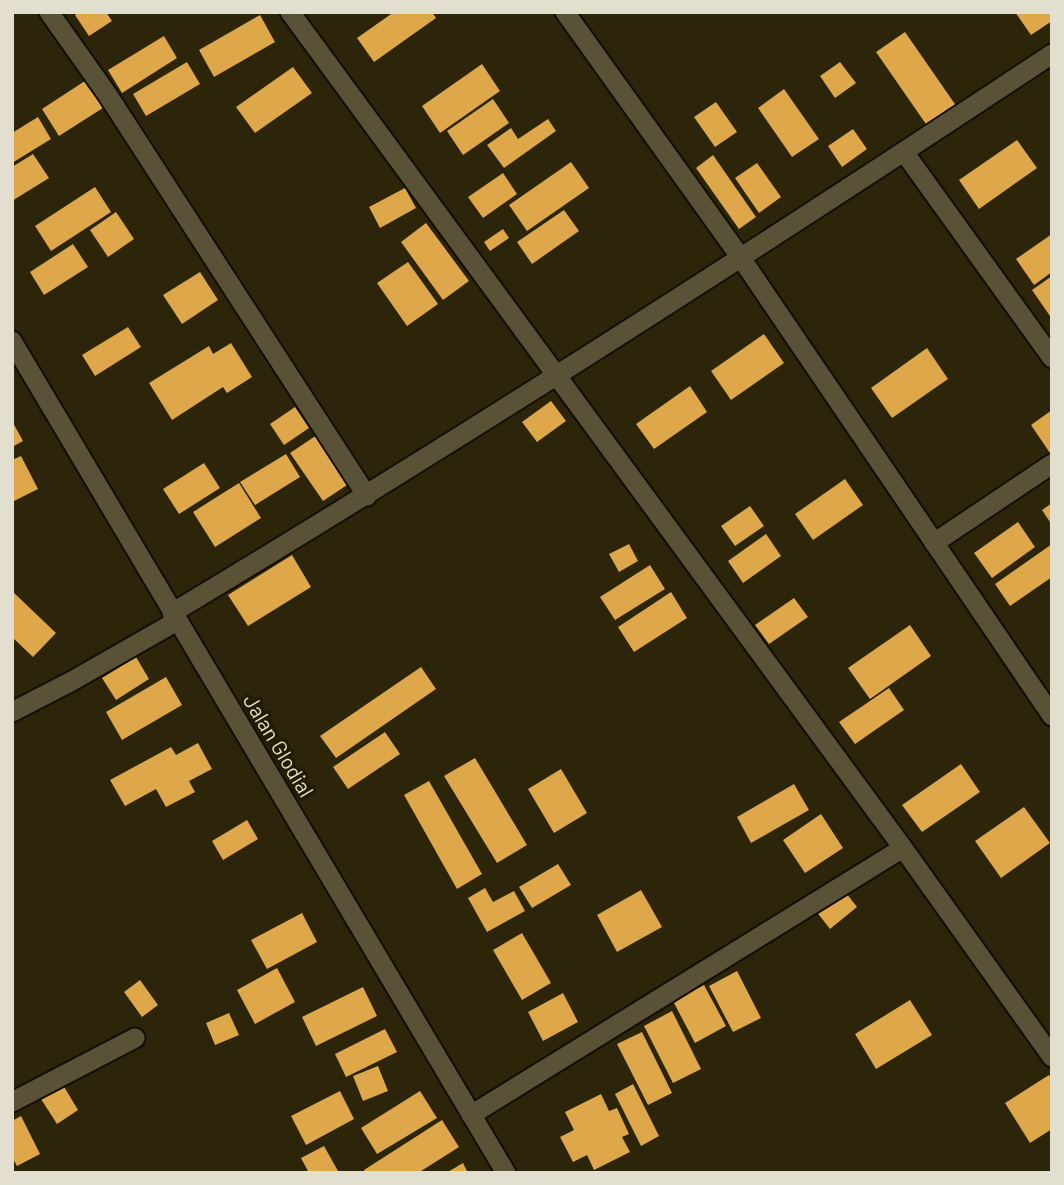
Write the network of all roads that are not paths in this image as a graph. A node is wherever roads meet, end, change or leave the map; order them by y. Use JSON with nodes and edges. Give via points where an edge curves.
{"nodes":[{"id":1,"x":49,"y":12,"type":"edge"},
{"id":2,"x":290,"y":12,"type":"edge"},
{"id":3,"x":565,"y":12,"type":"edge"},
{"id":4,"x":1052,"y":54,"type":"edge"},
{"id":5,"x":904,"y":152,"type":"junction"},
{"id":6,"x":741,"y":258,"type":"junction"},
{"id":7,"x":12,"y":341,"type":"edge"},
{"id":8,"x":1052,"y":358,"type":"edge"},
{"id":9,"x":556,"y":374,"type":"junction"},
{"id":10,"x":1052,"y":464,"type":"edge"},
{"id":11,"x":367,"y":496,"type":"junction"},
{"id":12,"x":934,"y":543,"type":"junction"},
{"id":13,"x":175,"y":617,"type":"junction"},
{"id":14,"x":12,"y":712,"type":"edge"},
{"id":15,"x":1052,"y":716,"type":"edge"},
{"id":16,"x":902,"y":848,"type":"junction"},
{"id":17,"x":135,"y":1038,"type":"dead end"},
{"id":18,"x":1052,"y":1056,"type":"edge"},
{"id":19,"x":12,"y":1102,"type":"edge"},
{"id":20,"x":471,"y":1115,"type":"junction"},
{"id":21,"x":506,"y":1173,"type":"edge"}],
"edges":[{"from":1,"to":11,"type":"street"},
{"from":2,"to":9,"type":"street"},
{"from":3,"to":6,"type":"street"},
{"from":4,"to":5,"type":"street"},
{"from":5,"to":6,"type":"street"},
{"from":5,"to":8,"type":"street"},
{"from":6,"to":9,"type":"street"},
{"from":6,"to":12,"type":"street"},
{"from":7,"to":13,"type":"street","name":"Jalan Glodial"},
{"from":9,"to":11,"type":"street"},
{"from":9,"to":16,"type":"street"},
{"from":10,"to":12,"type":"street"},
{"from":11,"to":13,"type":"street"},
{"from":12,"to":15,"type":"street"},
{"from":13,"to":14,"type":"street"},
{"from":13,"to":20,"type":"street","name":"Jalan Glodial"},
{"from":16,"to":18,"type":"street"},
{"from":16,"to":20,"type":"street"},
{"from":17,"to":19,"type":"street"},
{"from":20,"to":21,"type":"street","name":"Jalan Glodial"}]}
